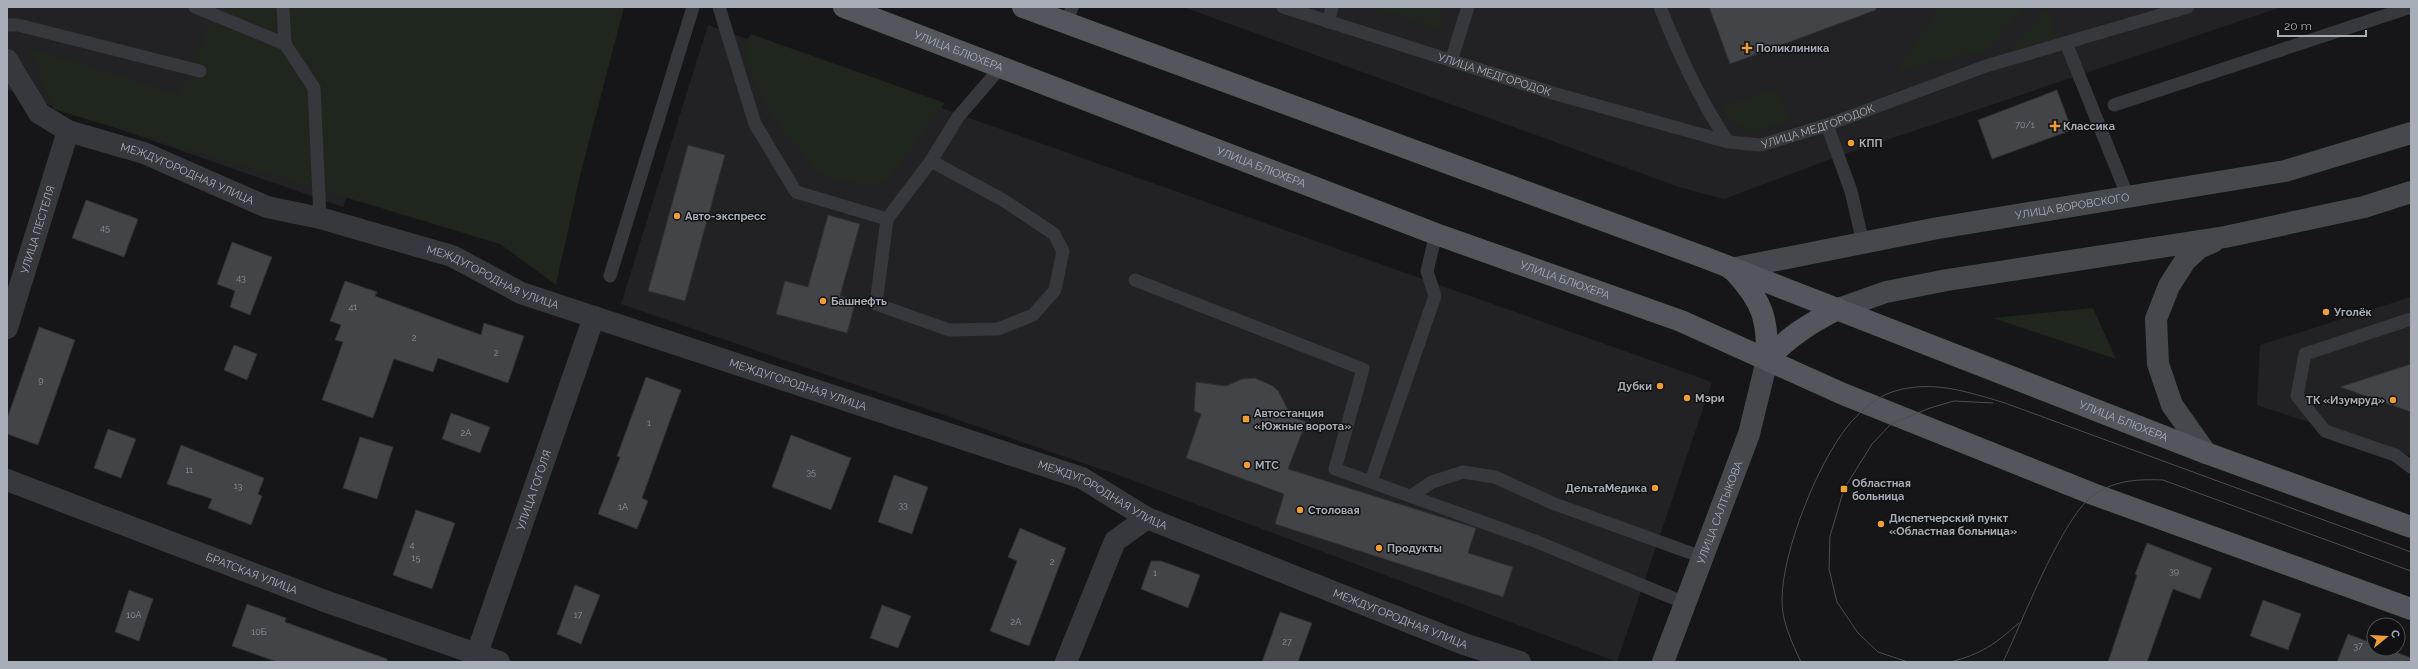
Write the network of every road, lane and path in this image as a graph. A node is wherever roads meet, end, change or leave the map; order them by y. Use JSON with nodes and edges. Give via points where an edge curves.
{"nodes":[{"id":1,"x":195,"y":7,"type":"edge"},
{"id":2,"x":284,"y":7,"type":"edge"},
{"id":3,"x":692,"y":7,"type":"edge"},
{"id":4,"x":719,"y":7,"type":"edge"},
{"id":5,"x":844,"y":7,"type":"edge"},
{"id":6,"x":1023,"y":7,"type":"edge"},
{"id":7,"x":1284,"y":7,"type":"edge"},
{"id":8,"x":1332,"y":7,"type":"edge"},
{"id":9,"x":1468,"y":7,"type":"edge"},
{"id":10,"x":1660,"y":7,"type":"edge"},
{"id":11,"x":2188,"y":7,"type":"edge"},
{"id":12,"x":2411,"y":7,"type":"edge"},
{"id":13,"x":1070,"y":15,"type":"edge"},
{"id":14,"x":1328,"y":22,"type":"junction"},
{"id":15,"x":7,"y":25,"type":"edge"},
{"id":16,"x":2066,"y":43,"type":"junction"},
{"id":17,"x":285,"y":44,"type":"junction"},
{"id":18,"x":7,"y":60,"type":"edge"},
{"id":19,"x":1451,"y":61,"type":"junction"},
{"id":20,"x":1002,"y":66,"type":"junction"},
{"id":21,"x":200,"y":72,"type":"dead end"},
{"id":22,"x":2114,"y":105,"type":"dead end"},
{"id":23,"x":1827,"y":125,"type":"junction"},
{"id":24,"x":68,"y":131,"type":"junction"},
{"id":25,"x":2411,"y":132,"type":"edge"},
{"id":26,"x":1728,"y":142,"type":"junction"},
{"id":27,"x":931,"y":161,"type":"junction"},
{"id":28,"x":2411,"y":192,"type":"edge"},
{"id":29,"x":2128,"y":197,"type":"junction"},
{"id":30,"x":320,"y":218,"type":"junction"},
{"id":31,"x":887,"y":219,"type":"junction"},
{"id":32,"x":1436,"y":234,"type":"junction"},
{"id":33,"x":2225,"y":237,"type":"junction"},
{"id":34,"x":1863,"y":243,"type":"junction"},
{"id":35,"x":1731,"y":269,"type":"junction"},
{"id":36,"x":610,"y":276,"type":"dead end"},
{"id":37,"x":1135,"y":280,"type":"dead end"},
{"id":38,"x":1838,"y":309,"type":"junction"},
{"id":39,"x":594,"y":318,"type":"junction"},
{"id":40,"x":2411,"y":319,"type":"edge"},
{"id":41,"x":7,"y":328,"type":"edge"},
{"id":42,"x":1767,"y":360,"type":"junction"},
{"id":43,"x":2206,"y":453,"type":"junction"},
{"id":44,"x":2411,"y":467,"type":"edge"},
{"id":45,"x":7,"y":480,"type":"edge"},
{"id":46,"x":1371,"y":481,"type":"junction"},
{"id":47,"x":1411,"y":496,"type":"junction"},
{"id":48,"x":1147,"y":518,"type":"junction"},
{"id":49,"x":2411,"y":527,"type":"edge"},
{"id":50,"x":1702,"y":557,"type":"junction"},
{"id":51,"x":1685,"y":603,"type":"junction"},
{"id":52,"x":2411,"y":609,"type":"edge"},
{"id":53,"x":476,"y":658,"type":"edge"},
{"id":54,"x":499,"y":662,"type":"edge"},
{"id":55,"x":1066,"y":662,"type":"edge"},
{"id":56,"x":1520,"y":662,"type":"edge"},
{"id":57,"x":1663,"y":662,"type":"edge"}],
"edges":[{"from":1,"to":17,"type":"lane"},
{"from":2,"to":17,"type":"lane"},
{"from":3,"to":36,"type":"lane"},
{"from":4,"to":31,"type":"lane","via":[[755,124],[796,192]]},
{"from":5,"to":20,"type":"main road","name":"УЛИЦА БЛЮХЕРА"},
{"from":6,"to":13,"type":"main road"},
{"from":7,"to":14,"type":"lane","name":"УЛИЦА МЕДГОРОДОК"},
{"from":8,"to":14,"type":"lane"},
{"from":9,"to":19,"type":"lane"},
{"from":10,"to":26,"type":"lane","via":[[1707,111]]},
{"from":11,"to":16,"type":"lane","name":"УЛИЦА МЕДГОРОДОК"},
{"from":12,"to":22,"type":"lane"},
{"from":13,"to":35,"type":"main road","name":"УЛИЦА БЛЮХЕРА"},
{"from":14,"to":19,"type":"lane","name":"УЛИЦА МЕДГОРОДОК"},
{"from":15,"to":21,"type":"lane","via":[[18,24]]},
{"from":16,"to":23,"type":"lane","name":"УЛИЦА МЕДГОРОДОК","via":[[1986,66]]},
{"from":16,"to":29,"type":"lane"},
{"from":17,"to":30,"type":"lane","via":[[314,88]]},
{"from":18,"to":24,"type":"street","name":"МЕЖДУГОРОДНАЯ УЛИЦА","via":[[39,113]]},
{"from":19,"to":26,"type":"lane","name":"УЛИЦА МЕДГОРОДОК","via":[[1556,94]]},
{"from":20,"to":27,"type":"lane","via":[[958,117]]},
{"from":20,"to":32,"type":"main road","name":"УЛИЦА БЛЮХЕРА"},
{"from":23,"to":26,"type":"lane","name":"УЛИЦА МЕДГОРОДОК","via":[[1761,145]]},
{"from":23,"to":34,"type":"lane","via":[[1851,191]]},
{"from":24,"to":30,"type":"street","name":"МЕЖДУГОРОДНАЯ УЛИЦА","via":[[144,153],[267,207]]},
{"from":24,"to":41,"type":"street","name":"УЛИЦА ПЕСТЕЛЯ"},
{"from":25,"to":29,"type":"main road","name":"УЛИЦА ВОРОВСКОГО","via":[[2285,171]]},
{"from":27,"to":31,"type":"lane"},
{"from":27,"to":31,"type":"lane","via":[[1003,200],[1054,234],[1063,251],[1055,290],[1033,315],[998,329],[949,330],[876,304]]},
{"from":28,"to":33,"type":"main road","via":[[2364,207]]},
{"from":29,"to":34,"type":"main road","name":"УЛИЦА ВОРОВСКОГО"},
{"from":30,"to":39,"type":"street","name":"МЕЖДУГОРОДНАЯ УЛИЦА","via":[[452,256],[521,293]]},
{"from":32,"to":42,"type":"main road","name":"УЛИЦА БЛЮХЕРА","via":[[1681,321]]},
{"from":32,"to":46,"type":"lane","via":[[1427,271],[1435,296]]},
{"from":33,"to":38,"type":"main road","via":[[1947,280],[1886,292]]},
{"from":33,"to":43,"type":"main road","via":[[2199,248],[2185,261],[2169,286],[2156,319],[2158,364],[2172,405]]},
{"from":34,"to":35,"type":"main road","name":"УЛИЦА ВОРОВСКОГО"},
{"from":35,"to":38,"type":"main road","name":"УЛИЦА БЛЮХЕРА"},
{"from":35,"to":42,"type":"main road","via":[[1753,292],[1764,315],[1768,337]]},
{"from":37,"to":46,"type":"lane","via":[[1363,369],[1335,469]]},
{"from":38,"to":42,"type":"main road","via":[[1813,321],[1786,340]]},
{"from":38,"to":43,"type":"main road","name":"УЛИЦА БЛЮХЕРА"},
{"from":39,"to":48,"type":"street","name":"МЕЖДУГОРОДНАЯ УЛИЦА","via":[[1082,478]]},
{"from":39,"to":53,"type":"street","name":"УЛИЦА ГОГОЛЯ"},
{"from":40,"to":44,"type":"lane","via":[[2305,354],[2297,396],[2325,431],[2395,454]]},
{"from":42,"to":50,"type":"main road","name":"УЛИЦА САЛТЫКОВА","via":[[1749,434]]},
{"from":42,"to":52,"type":"main road","name":"УЛИЦА БЛЮХЕРА","via":[[1843,394],[2093,494]]},
{"from":43,"to":49,"type":"main road","name":"УЛИЦА БЛЮХЕРА"},
{"from":45,"to":53,"type":"street","name":"БРАТСКАЯ УЛИЦА"},
{"from":46,"to":47,"type":"lane"},
{"from":47,"to":50,"type":"lane","via":[[1432,482],[1463,472],[1495,477],[1552,503]]},
{"from":47,"to":51,"type":"lane","via":[[1535,541]]},
{"from":48,"to":55,"type":"street","via":[[1115,541]]},
{"from":48,"to":56,"type":"street","name":"МЕЖДУГОРОДНАЯ УЛИЦА","via":[[1457,641]]},
{"from":50,"to":51,"type":"main road","name":"УЛИЦА САЛТЫКОВА"},
{"from":51,"to":57,"type":"main road","name":"УЛИЦА САЛТЫКОВА"},
{"from":53,"to":54,"type":"street","name":"БРАТСКАЯ УЛИЦА"}]}
